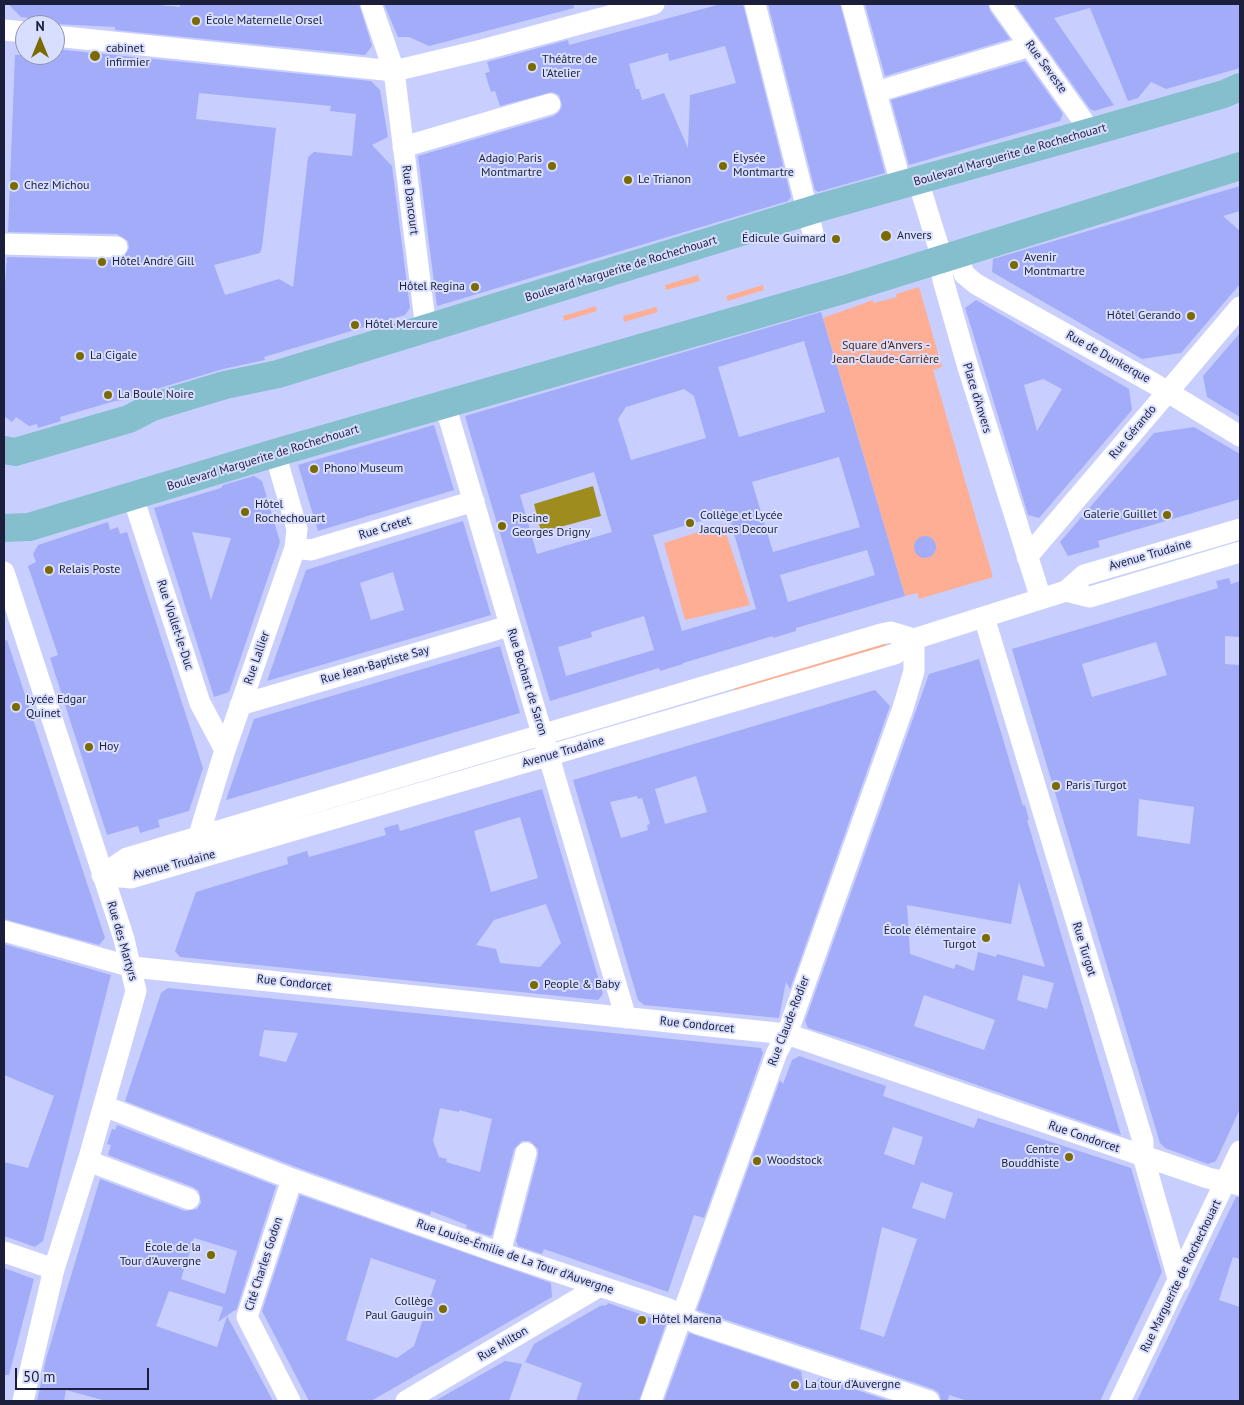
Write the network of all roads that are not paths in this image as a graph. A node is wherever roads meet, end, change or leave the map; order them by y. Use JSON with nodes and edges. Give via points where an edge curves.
{"nodes":[{"id":1,"x":371,"y":4,"type":"edge"},
{"id":2,"x":654,"y":4,"type":"edge"},
{"id":3,"x":756,"y":4,"type":"edge"},
{"id":4,"x":852,"y":4,"type":"edge"},
{"id":5,"x":1000,"y":4,"type":"edge"},
{"id":6,"x":65,"y":37,"type":"edge"},
{"id":7,"x":1030,"y":46,"type":"junction"},
{"id":8,"x":394,"y":70,"type":"junction"},
{"id":9,"x":1240,"y":87,"type":"edge"},
{"id":10,"x":876,"y":92,"type":"junction"},
{"id":11,"x":550,"y":104,"type":"dead end"},
{"id":12,"x":1091,"y":132,"type":"junction"},
{"id":13,"x":403,"y":147,"type":"junction"},
{"id":14,"x":1240,"y":166,"type":"edge"},
{"id":15,"x":910,"y":183,"type":"junction"},
{"id":16,"x":810,"y":223,"type":"junction"},
{"id":17,"x":4,"y":244,"type":"edge"},
{"id":18,"x":117,"y":247,"type":"dead end"},
{"id":19,"x":944,"y":250,"type":"junction"},
{"id":20,"x":973,"y":282,"type":"junction"},
{"id":21,"x":948,"y":296,"type":"junction"},
{"id":22,"x":1240,"y":307,"type":"edge"},
{"id":23,"x":426,"y":329,"type":"junction"},
{"id":24,"x":1167,"y":392,"type":"junction"},
{"id":25,"x":441,"y":406,"type":"junction"},
{"id":26,"x":1240,"y":436,"type":"edge"},
{"id":27,"x":4,"y":450,"type":"edge"},
{"id":28,"x":275,"y":453,"type":"junction"},
{"id":29,"x":133,"y":497,"type":"junction"},
{"id":30,"x":474,"y":501,"type":"junction"},
{"id":31,"x":4,"y":528,"type":"edge"},
{"id":32,"x":1240,"y":529,"type":"edge"},
{"id":33,"x":295,"y":548,"type":"junction"},
{"id":34,"x":1240,"y":552,"type":"edge"},
{"id":35,"x":1027,"y":557,"type":"junction"},
{"id":36,"x":4,"y":572,"type":"edge"},
{"id":37,"x":1066,"y":591,"type":"junction"},
{"id":38,"x":1041,"y":599,"type":"junction"},
{"id":39,"x":984,"y":617,"type":"junction"},
{"id":40,"x":509,"y":626,"type":"junction"},
{"id":41,"x":914,"y":638,"type":"junction"},
{"id":42,"x":240,"y":705,"type":"junction"},
{"id":43,"x":543,"y":736,"type":"junction"},
{"id":44,"x":225,"y":750,"type":"junction"},
{"id":45,"x":549,"y":756,"type":"junction"},
{"id":46,"x":198,"y":837,"type":"junction"},
{"id":47,"x":191,"y":861,"type":"junction"},
{"id":48,"x":102,"y":875,"type":"junction"},
{"id":49,"x":4,"y":931,"type":"edge"},
{"id":50,"x":132,"y":967,"type":"junction"},
{"id":51,"x":626,"y":1018,"type":"junction"},
{"id":52,"x":786,"y":1034,"type":"junction"},
{"id":53,"x":104,"y":1106,"type":"junction"},
{"id":54,"x":1240,"y":1151,"type":"edge"},
{"id":55,"x":526,"y":1153,"type":"dead end"},
{"id":56,"x":1143,"y":1156,"type":"junction"},
{"id":57,"x":88,"y":1161,"type":"junction"},
{"id":58,"x":292,"y":1179,"type":"junction"},
{"id":59,"x":1233,"y":1184,"type":"edge"},
{"id":60,"x":188,"y":1199,"type":"dead end"},
{"id":61,"x":4,"y":1252,"type":"edge"},
{"id":62,"x":500,"y":1253,"type":"junction"},
{"id":63,"x":54,"y":1269,"type":"junction"},
{"id":64,"x":1178,"y":1282,"type":"junction"},
{"id":65,"x":600,"y":1286,"type":"junction"},
{"id":66,"x":681,"y":1315,"type":"junction"},
{"id":67,"x":419,"y":1398,"type":"edge"},
{"id":68,"x":23,"y":1401,"type":"edge"},
{"id":69,"x":290,"y":1401,"type":"edge"},
{"id":70,"x":651,"y":1401,"type":"edge"},
{"id":71,"x":929,"y":1401,"type":"edge"},
{"id":72,"x":1120,"y":1401,"type":"edge"}],
"edges":[{"from":1,"to":8,"type":"street","name":"Rue Dancourt"},
{"from":2,"to":8,"type":"street"},
{"from":3,"to":16,"type":"street"},
{"from":4,"to":10,"type":"street"},
{"from":5,"to":7,"type":"street","name":"Rue Seveste"},
{"from":6,"to":8,"type":"street"},
{"from":7,"to":10,"type":"street"},
{"from":7,"to":12,"type":"street","name":"Rue Seveste"},
{"from":8,"to":13,"type":"street","name":"Rue Dancourt"},
{"from":9,"to":12,"type":"main road","name":"Boulevard Marguerite de Rochechouart"},
{"from":10,"to":15,"type":"street"},
{"from":11,"to":13,"type":"street"},
{"from":12,"to":15,"type":"main road","name":"Boulevard Marguerite de Rochechouart"},
{"from":13,"to":23,"type":"street","name":"Rue Dancourt"},
{"from":14,"to":19,"type":"main road","name":"Boulevard Marguerite de Rochechouart"},
{"from":15,"to":16,"type":"main road","name":"Boulevard Marguerite de Rochechouart"},
{"from":15,"to":19,"type":"street"},
{"from":16,"to":23,"type":"main road","name":"Boulevard Marguerite de Rochechouart"},
{"from":17,"to":18,"type":"street"},
{"from":19,"to":20,"type":"street","name":"Rue de Dunkerque"},
{"from":19,"to":21,"type":"street","name":"Place d'Anvers"},
{"from":19,"to":25,"type":"main road","name":"Boulevard Marguerite de Rochechouart"},
{"from":20,"to":21,"type":"street"},
{"from":20,"to":24,"type":"street","name":"Rue de Dunkerque"},
{"from":21,"to":35,"type":"street","name":"Place d'Anvers"},
{"from":22,"to":24,"type":"street","name":"Rue Gérando"},
{"from":23,"to":27,"type":"main road","name":"Boulevard Marguerite de Rochechouart","via":[[278,374],[237,381],[161,404],[129,419],[25,450]]},
{"from":24,"to":26,"type":"street","name":"Rue de Dunkerque"},
{"from":24,"to":35,"type":"street","name":"Rue Gérando"},
{"from":25,"to":28,"type":"main road","name":"Boulevard Marguerite de Rochechouart"},
{"from":25,"to":30,"type":"street","name":"Rue Bochart de Saron","via":[[449,418]]},
{"from":28,"to":29,"type":"main road","name":"Boulevard Marguerite de Rochechouart"},
{"from":28,"to":33,"type":"street","name":"Rue Lallier","via":[[297,529]]},
{"from":29,"to":31,"type":"main road","name":"Boulevard Marguerite de Rochechouart","via":[[29,527]]},
{"from":29,"to":44,"type":"street","name":"Rue Viollet-le-Duc","via":[[200,703]]},
{"from":30,"to":33,"type":"street","name":"Rue Cretet","via":[[311,550]]},
{"from":30,"to":40,"type":"street","name":"Rue Bochart de Saron"},
{"from":32,"to":37,"type":"street","name":"Avenue Trudaine","via":[[1084,575]]},
{"from":33,"to":42,"type":"street","name":"Rue Lallier"},
{"from":34,"to":37,"type":"street","name":"Avenue Trudaine","via":[[1090,597]]},
{"from":35,"to":38,"type":"street","name":"Place d'Anvers"},
{"from":36,"to":48,"type":"street","name":"Rue des Martyrs"},
{"from":37,"to":38,"type":"street","name":"Avenue Trudaine"},
{"from":38,"to":39,"type":"street","name":"Avenue Trudaine"},
{"from":39,"to":41,"type":"street","name":"Avenue Trudaine"},
{"from":39,"to":56,"type":"street","name":"Rue Turgot","via":[[1143,1141]]},
{"from":40,"to":42,"type":"street","name":"Rue Jean-Baptiste Say"},
{"from":40,"to":43,"type":"street","name":"Rue Bochart de Saron"},
{"from":41,"to":43,"type":"street","name":"Avenue Trudaine","via":[[891,632],[881,634]]},
{"from":41,"to":45,"type":"street","name":"Avenue Trudaine","via":[[895,654]]},
{"from":41,"to":52,"type":"street","name":"Rue Claude-Rodier","via":[[914,670],[903,708]]},
{"from":42,"to":44,"type":"street","name":"Rue Lallier"},
{"from":43,"to":45,"type":"street","name":"Rue Bochart de Saron"},
{"from":43,"to":46,"type":"street","name":"Avenue Trudaine"},
{"from":44,"to":46,"type":"street","name":"Rue Lallier"},
{"from":45,"to":47,"type":"street","name":"Avenue Trudaine"},
{"from":45,"to":51,"type":"street","name":"Rue Bochart de Saron"},
{"from":46,"to":47,"type":"street","name":"Rue Lallier"},
{"from":46,"to":48,"type":"street","name":"Avenue Trudaine","via":[[127,858]]},
{"from":47,"to":48,"type":"street","name":"Avenue Trudaine","via":[[131,878]]},
{"from":48,"to":50,"type":"street","name":"Rue des Martyrs"},
{"from":49,"to":50,"type":"street","name":"Rue Condorcet"},
{"from":50,"to":51,"type":"street","name":"Rue Condorcet"},
{"from":50,"to":53,"type":"street","name":"Rue des Martyrs","via":[[135,996]]},
{"from":51,"to":52,"type":"street","name":"Rue Condorcet"},
{"from":52,"to":56,"type":"street","name":"Rue Condorcet"},
{"from":52,"to":66,"type":"street","name":"Rue Claude-Rodier"},
{"from":53,"to":57,"type":"street","name":"Rue des Martyrs"},
{"from":53,"to":58,"type":"street","name":"Rue Louise-Émilie de La Tour d'Auvergne"},
{"from":54,"to":59,"type":"street","name":"Rue Marguerite de Rochechouart"},
{"from":55,"to":62,"type":"street"},
{"from":56,"to":59,"type":"street","name":"Rue Condorcet"},
{"from":56,"to":64,"type":"street","name":"Rue Turgot"},
{"from":57,"to":60,"type":"street"},
{"from":57,"to":63,"type":"street","name":"Rue des Martyrs"},
{"from":58,"to":62,"type":"street","name":"Rue Louise-Émilie de La Tour d'Auvergne"},
{"from":58,"to":69,"type":"street","name":"Cité Charles Godon","via":[[247,1317]]},
{"from":59,"to":64,"type":"street","name":"Rue Marguerite de Rochechouart"},
{"from":61,"to":63,"type":"street"},
{"from":62,"to":65,"type":"street","name":"Rue Louise-Émilie de La Tour d'Auvergne"},
{"from":63,"to":68,"type":"street","name":"Rue des Martyrs"},
{"from":64,"to":72,"type":"street","name":"Rue Marguerite de Rochechouart"},
{"from":65,"to":66,"type":"street","name":"Rue Louise-Émilie de La Tour d'Auvergne"},
{"from":65,"to":67,"type":"street","name":"Rue Milton"},
{"from":66,"to":70,"type":"street","name":"Rue Claude-Rodier"},
{"from":66,"to":71,"type":"street","name":"Rue Louise-Émilie de La Tour d'Auvergne","via":[[696,1323]]}]}
